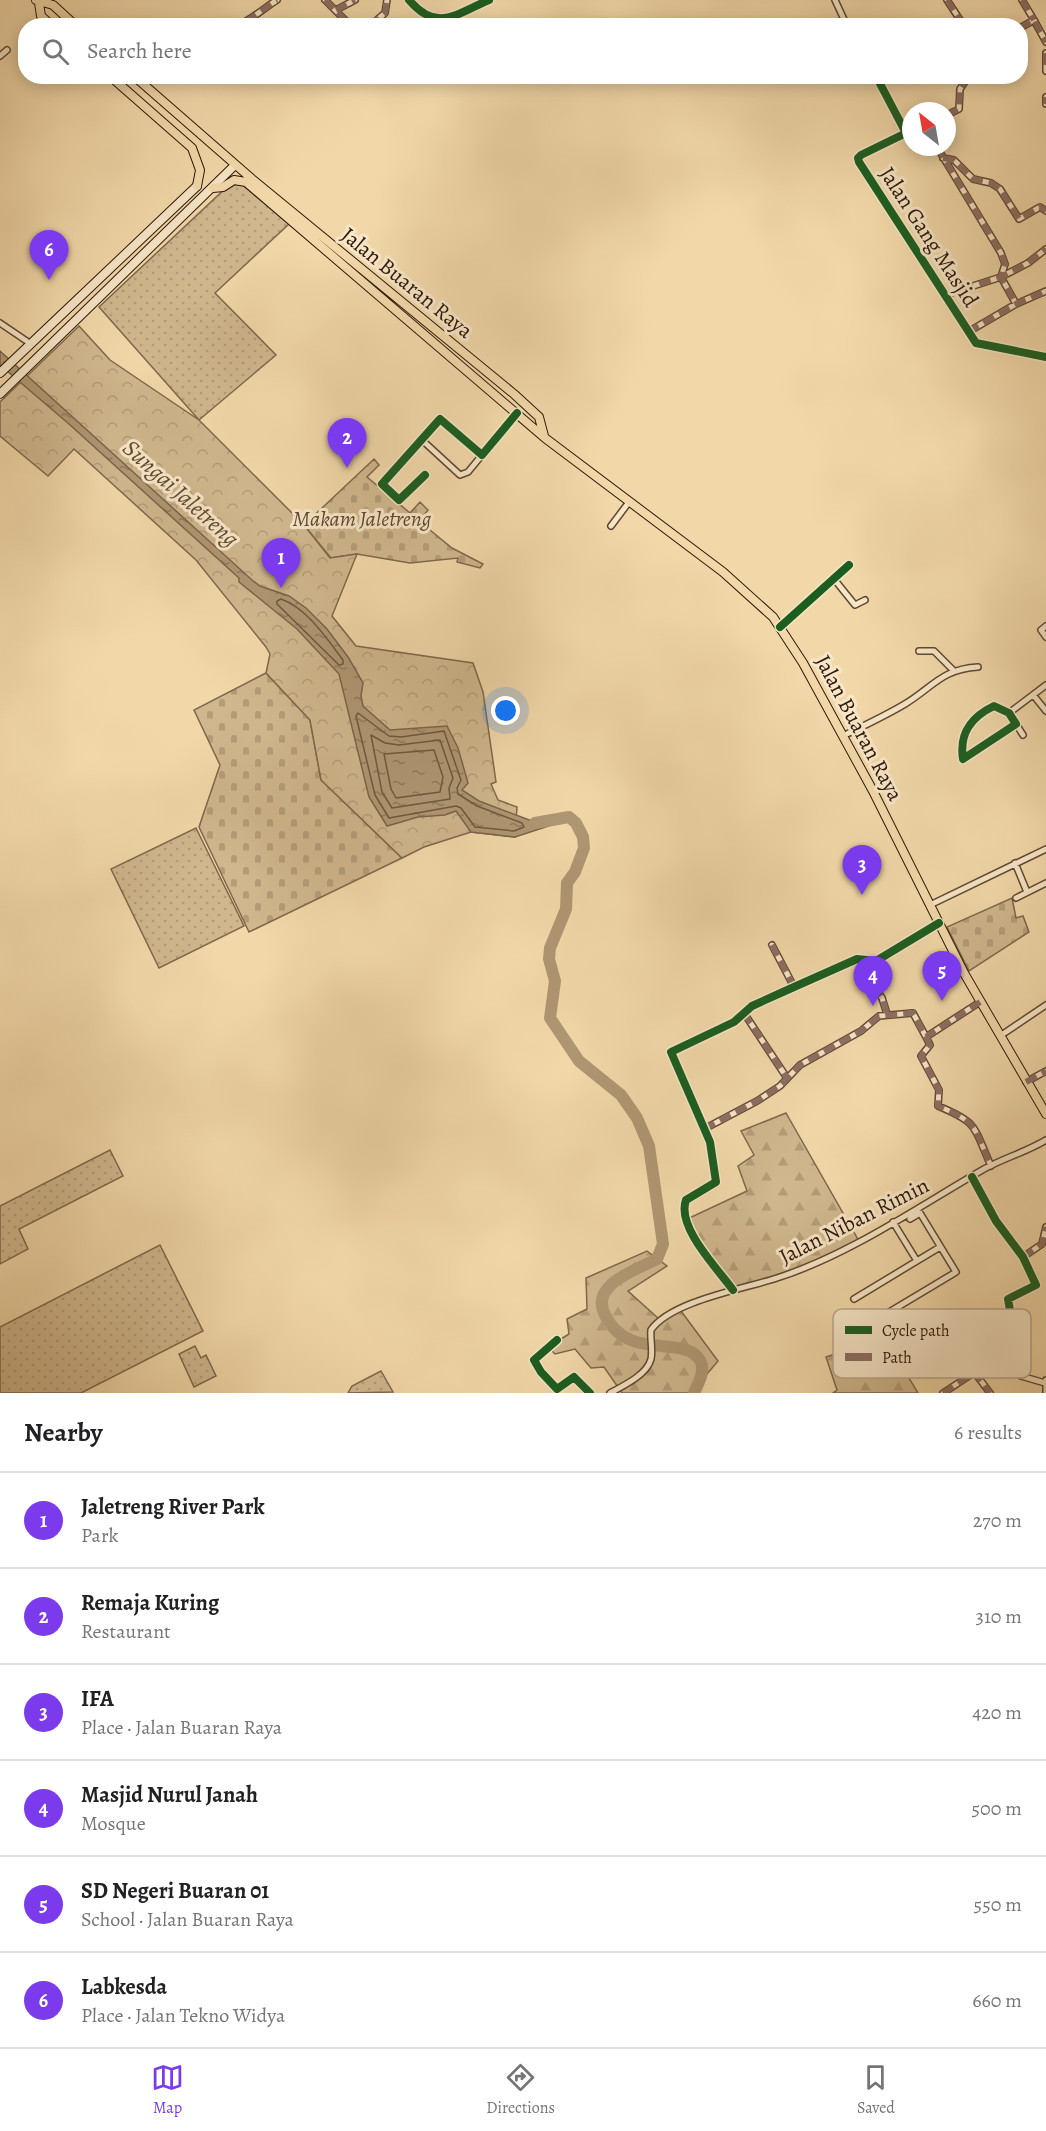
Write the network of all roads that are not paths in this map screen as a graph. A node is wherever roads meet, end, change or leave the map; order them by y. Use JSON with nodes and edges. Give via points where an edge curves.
{"nodes":[{"id":1,"x":277,"y":0,"type":"edge"},
{"id":2,"x":326,"y":0,"type":"edge"},
{"id":3,"x":356,"y":0,"type":"edge"},
{"id":4,"x":387,"y":0,"type":"edge"},
{"id":5,"x":409,"y":0,"type":"edge"},
{"id":6,"x":489,"y":0,"type":"edge"},
{"id":7,"x":835,"y":0,"type":"edge"},
{"id":8,"x":947,"y":0,"type":"edge"},
{"id":9,"x":1022,"y":0,"type":"edge"},
{"id":10,"x":38,"y":1,"type":"edge"},
{"id":11,"x":336,"y":10,"type":"junction"},
{"id":12,"x":43,"y":18,"type":"edge"},
{"id":13,"x":67,"y":18,"type":"edge"},
{"id":14,"x":249,"y":18,"type":"edge"},
{"id":15,"x":344,"y":18,"type":"edge"},
{"id":16,"x":380,"y":18,"type":"edge"},
{"id":17,"x":432,"y":18,"type":"edge"},
{"id":18,"x":446,"y":18,"type":"edge"},
{"id":19,"x":843,"y":18,"type":"edge"},
{"id":20,"x":959,"y":18,"type":"edge"},
{"id":21,"x":1034,"y":20,"type":"junction"},
{"id":22,"x":1028,"y":23,"type":"edge"},
{"id":23,"x":1046,"y":42,"type":"edge"},
{"id":24,"x":7,"y":50,"type":"dead end"},
{"id":25,"x":1046,"y":53,"type":"edge"},
{"id":26,"x":0,"y":56,"type":"edge"},
{"id":27,"x":1046,"y":71,"type":"edge"},
{"id":28,"x":119,"y":84,"type":"edge"},
{"id":29,"x":143,"y":84,"type":"edge"},
{"id":30,"x":880,"y":84,"type":"edge"},
{"id":31,"x":963,"y":84,"type":"edge"},
{"id":32,"x":1046,"y":97,"type":"edge"},
{"id":33,"x":1046,"y":104,"type":"edge"},
{"id":34,"x":956,"y":110,"type":"edge"},
{"id":35,"x":902,"y":122,"type":"edge"},
{"id":36,"x":902,"y":136,"type":"edge"},
{"id":37,"x":943,"y":158,"type":"joint"},
{"id":38,"x":235,"y":165,"type":"junction"},
{"id":39,"x":197,"y":186,"type":"joint"},
{"id":40,"x":213,"y":188,"type":"junction"},
{"id":41,"x":279,"y":205,"type":"junction"},
{"id":42,"x":1046,"y":211,"type":"edge"},
{"id":43,"x":1046,"y":249,"type":"edge"},
{"id":44,"x":1001,"y":277,"type":"junction"},
{"id":45,"x":1045,"y":294,"type":"edge"},
{"id":46,"x":945,"y":295,"type":"junction"},
{"id":47,"x":1016,"y":304,"type":"junction"},
{"id":48,"x":0,"y":323,"type":"edge"},
{"id":49,"x":968,"y":332,"type":"junction"},
{"id":50,"x":31,"y":344,"type":"junction"},
{"id":51,"x":1046,"y":350,"type":"edge"},
{"id":52,"x":1044,"y":357,"type":"edge"},
{"id":53,"x":0,"y":373,"type":"edge"},
{"id":54,"x":0,"y":394,"type":"edge"},
{"id":55,"x":517,"y":413,"type":"junction"},
{"id":56,"x":545,"y":438,"type":"junction"},
{"id":57,"x":422,"y":440,"type":"junction"},
{"id":58,"x":482,"y":455,"type":"junction"},
{"id":59,"x":426,"y":475,"type":"dead end"},
{"id":60,"x":629,"y":502,"type":"junction"},
{"id":61,"x":611,"y":526,"type":"dead end"},
{"id":62,"x":849,"y":566,"type":"dead end"},
{"id":63,"x":834,"y":579,"type":"junction"},
{"id":64,"x":865,"y":600,"type":"dead end"},
{"id":65,"x":1046,"y":626,"type":"edge"},
{"id":66,"x":780,"y":627,"type":"junction"},
{"id":67,"x":1046,"y":637,"type":"edge"},
{"id":68,"x":919,"y":651,"type":"dead end"},
{"id":69,"x":978,"y":667,"type":"dead end"},
{"id":70,"x":953,"y":670,"type":"junction"},
{"id":71,"x":1046,"y":685,"type":"edge"},
{"id":72,"x":1034,"y":696,"type":"junction"},
{"id":73,"x":1046,"y":711,"type":"edge"},
{"id":74,"x":1009,"y":713,"type":"junction"},
{"id":75,"x":1016,"y":724,"type":"junction"},
{"id":76,"x":1023,"y":735,"type":"dead end"},
{"id":77,"x":842,"y":737,"type":"junction"},
{"id":78,"x":965,"y":741,"type":"junction"},
{"id":79,"x":972,"y":753,"type":"junction"},
{"id":80,"x":1046,"y":849,"type":"edge"},
{"id":81,"x":1015,"y":862,"type":"junction"},
{"id":82,"x":1046,"y":883,"type":"edge"},
{"id":83,"x":1027,"y":892,"type":"junction"},
{"id":84,"x":1016,"y":898,"type":"dead end"},
{"id":85,"x":930,"y":905,"type":"junction"},
{"id":86,"x":939,"y":923,"type":"junction"},
{"id":87,"x":772,"y":945,"type":"dead end"},
{"id":88,"x":864,"y":971,"type":"dead end"},
{"id":89,"x":794,"y":987,"type":"junction"},
{"id":90,"x":980,"y":1002,"type":"junction"},
{"id":91,"x":1046,"y":1005,"type":"edge"},
{"id":92,"x":744,"y":1013,"type":"junction"},
{"id":93,"x":887,"y":1014,"type":"junction"},
{"id":94,"x":926,"y":1036,"type":"junction"},
{"id":95,"x":1000,"y":1036,"type":"junction"},
{"id":96,"x":1046,"y":1071,"type":"edge"},
{"id":97,"x":788,"y":1078,"type":"junction"},
{"id":98,"x":1026,"y":1083,"type":"junction"},
{"id":99,"x":1046,"y":1114,"type":"edge"},
{"id":100,"x":704,"y":1129,"type":"junction"},
{"id":101,"x":1046,"y":1140,"type":"edge"},
{"id":102,"x":991,"y":1166,"type":"junction"},
{"id":103,"x":972,"y":1177,"type":"junction"},
{"id":104,"x":910,"y":1219,"type":"dead end"},
{"id":105,"x":893,"y":1222,"type":"junction"},
{"id":106,"x":1046,"y":1227,"type":"edge"},
{"id":107,"x":940,"y":1246,"type":"junction"},
{"id":108,"x":1023,"y":1257,"type":"junction"},
{"id":109,"x":917,"y":1261,"type":"junction"},
{"id":110,"x":733,"y":1290,"type":"junction"},
{"id":111,"x":854,"y":1299,"type":"dead end"},
{"id":112,"x":894,"y":1309,"type":"edge"},
{"id":113,"x":1008,"y":1309,"type":"edge"},
{"id":114,"x":557,"y":1340,"type":"dead end"},
{"id":115,"x":966,"y":1378,"type":"edge"},
{"id":116,"x":979,"y":1378,"type":"edge"},
{"id":117,"x":1029,"y":1378,"type":"edge"},
{"id":118,"x":1045,"y":1382,"type":"edge"},
{"id":119,"x":590,"y":1393,"type":"edge"},
{"id":120,"x":610,"y":1393,"type":"edge"},
{"id":121,"x":943,"y":1393,"type":"edge"},
{"id":122,"x":990,"y":1393,"type":"edge"},
{"id":123,"x":1046,"y":1393,"type":"edge"}],
"edges":[{"from":1,"to":14,"type":"street"},
{"from":2,"to":11,"type":"street"},
{"from":3,"to":11,"type":"street"},
{"from":4,"to":16,"type":"street","via":[[385,14]]},
{"from":5,"to":17,"type":"street","via":[[420,14]]},
{"from":6,"to":18,"type":"street"},
{"from":7,"to":19,"type":"street"},
{"from":8,"to":20,"type":"street"},
{"from":9,"to":21,"type":"street"},
{"from":10,"to":12,"type":"main road"},
{"from":10,"to":13,"type":"main road","via":[[53,5]]},
{"from":11,"to":15,"type":"street"},
{"from":21,"to":22,"type":"street"},
{"from":21,"to":23,"type":"street"},
{"from":24,"to":26,"type":"street"},
{"from":25,"to":27,"type":"street"},
{"from":28,"to":39,"type":"main road","via":[[192,148],[200,170]]},
{"from":29,"to":38,"type":"main road","name":"Jalan Buaran Raya"},
{"from":30,"to":35,"type":"street","name":"Jalan Gang Masjid"},
{"from":31,"to":34,"type":"street","via":[[960,89],[962,101]]},
{"from":32,"to":33,"type":"street"},
{"from":36,"to":46,"type":"street","name":"Jalan Gang Masjid","via":[[858,160]]},
{"from":37,"to":42,"type":"street","via":[[954,160],[973,179],[1000,189],[1019,219],[1040,207]]},
{"from":37,"to":44,"type":"street","via":[[1000,253],[1005,264]]},
{"from":38,"to":40,"type":"main road"},
{"from":38,"to":41,"type":"main road","name":"Jalan Buaran Raya"},
{"from":39,"to":50,"type":"main road"},
{"from":40,"to":41,"type":"main road","name":"Jalan Buaran Raya","via":[[234,180],[246,182]]},
{"from":40,"to":54,"type":"main road"},
{"from":41,"to":55,"type":"main road","name":"Jalan Buaran Raya"},
{"from":41,"to":56,"type":"main road","name":"Jalan Buaran Raya","via":[[514,394],[539,417]]},
{"from":43,"to":44,"type":"street"},
{"from":44,"to":46,"type":"street"},
{"from":44,"to":47,"type":"street"},
{"from":45,"to":47,"type":"street"},
{"from":46,"to":49,"type":"street","name":"Jalan Gang Masjid"},
{"from":47,"to":49,"type":"street"},
{"from":48,"to":50,"type":"street"},
{"from":49,"to":52,"type":"street","name":"Jalan Gang Masjid","via":[[976,343]]},
{"from":50,"to":53,"type":"main road"},
{"from":51,"to":52,"type":"street"},
{"from":55,"to":56,"type":"main road","name":"Jalan Buaran Raya"},
{"from":55,"to":58,"type":"street"},
{"from":56,"to":60,"type":"main road","name":"Jalan Buaran Raya"},
{"from":57,"to":58,"type":"street","via":[[460,475],[468,472]]},
{"from":57,"to":58,"type":"street","via":[[442,419]]},
{"from":57,"to":59,"type":"street","via":[[382,484],[399,500]]},
{"from":60,"to":61,"type":"street"},
{"from":60,"to":66,"type":"main road","name":"Jalan Buaran Raya","via":[[723,572]]},
{"from":62,"to":63,"type":"street"},
{"from":63,"to":64,"type":"street","via":[[855,605]]},
{"from":63,"to":66,"type":"street"},
{"from":65,"to":67,"type":"street","via":[[1041,630]]},
{"from":66,"to":77,"type":"main road","name":"Jalan Buaran Raya"},
{"from":68,"to":70,"type":"street","via":[[934,651]]},
{"from":69,"to":70,"type":"street"},
{"from":70,"to":77,"type":"street","via":[[906,704]]},
{"from":71,"to":72,"type":"street"},
{"from":72,"to":73,"type":"street"},
{"from":72,"to":74,"type":"street"},
{"from":74,"to":75,"type":"street"},
{"from":74,"to":78,"type":"street","via":[[994,706],[976,715]]},
{"from":75,"to":76,"type":"street"},
{"from":75,"to":79,"type":"street"},
{"from":77,"to":85,"type":"main road","name":"Jalan Buaran Raya"},
{"from":78,"to":79,"type":"street"},
{"from":78,"to":79,"type":"street","via":[[962,759]]},
{"from":80,"to":81,"type":"street"},
{"from":81,"to":83,"type":"street"},
{"from":81,"to":85,"type":"street"},
{"from":82,"to":83,"type":"street"},
{"from":83,"to":84,"type":"street"},
{"from":85,"to":86,"type":"main road","name":"Jalan Buaran Raya"},
{"from":86,"to":89,"type":"street","via":[[876,961],[857,959]]},
{"from":86,"to":90,"type":"main road","name":"Jalan Buaran Raya"},
{"from":87,"to":89,"type":"street"},
{"from":88,"to":93,"type":"street","via":[[882,998]]},
{"from":89,"to":92,"type":"street"},
{"from":90,"to":94,"type":"street"},
{"from":90,"to":95,"type":"main road","name":"Jalan Buaran Raya"},
{"from":91,"to":95,"type":"street"},
{"from":92,"to":97,"type":"street"},
{"from":92,"to":100,"type":"street","via":[[734,1022],[671,1052]]},
{"from":93,"to":94,"type":"street","via":[[913,1013]]},
{"from":93,"to":97,"type":"street","via":[[800,1065]]},
{"from":94,"to":102,"type":"street","via":[[930,1045],[921,1056],[939,1090],[938,1106],[971,1122]]},
{"from":95,"to":98,"type":"main road","name":"Jalan Buaran Raya"},
{"from":96,"to":98,"type":"street"},
{"from":97,"to":100,"type":"street","via":[[757,1101]]},
{"from":98,"to":99,"type":"main road","name":"Jalan Buaran Raya"},
{"from":100,"to":110,"type":"street","via":[[717,1182],[686,1200],[683,1208],[692,1234]]},
{"from":101,"to":102,"type":"street","name":"Jalan Niban Rimin"},
{"from":102,"to":103,"type":"street","name":"Jalan Niban Rimin"},
{"from":103,"to":105,"type":"street","name":"Jalan Niban Rimin"},
{"from":103,"to":108,"type":"street","via":[[996,1221]]},
{"from":104,"to":107,"type":"street","via":[[920,1213]]},
{"from":105,"to":109,"type":"street"},
{"from":105,"to":110,"type":"street","name":"Jalan Niban Rimin","via":[[812,1265]]},
{"from":106,"to":108,"type":"street","via":[[1042,1244]]},
{"from":107,"to":109,"type":"street"},
{"from":107,"to":112,"type":"street","via":[[956,1272]]},
{"from":108,"to":113,"type":"street","via":[[1035,1287],[1008,1299]]},
{"from":109,"to":111,"type":"street"},
{"from":110,"to":120,"type":"street","name":"Jalan Niban Rimin","via":[[700,1300],[661,1319],[651,1330],[651,1356],[641,1372]]},
{"from":114,"to":119,"type":"street","via":[[534,1359],[538,1368],[557,1389],[574,1377]]},
{"from":115,"to":121,"type":"street"},
{"from":116,"to":122,"type":"street"},
{"from":117,"to":118,"type":"street"},
{"from":118,"to":123,"type":"street"}]}
